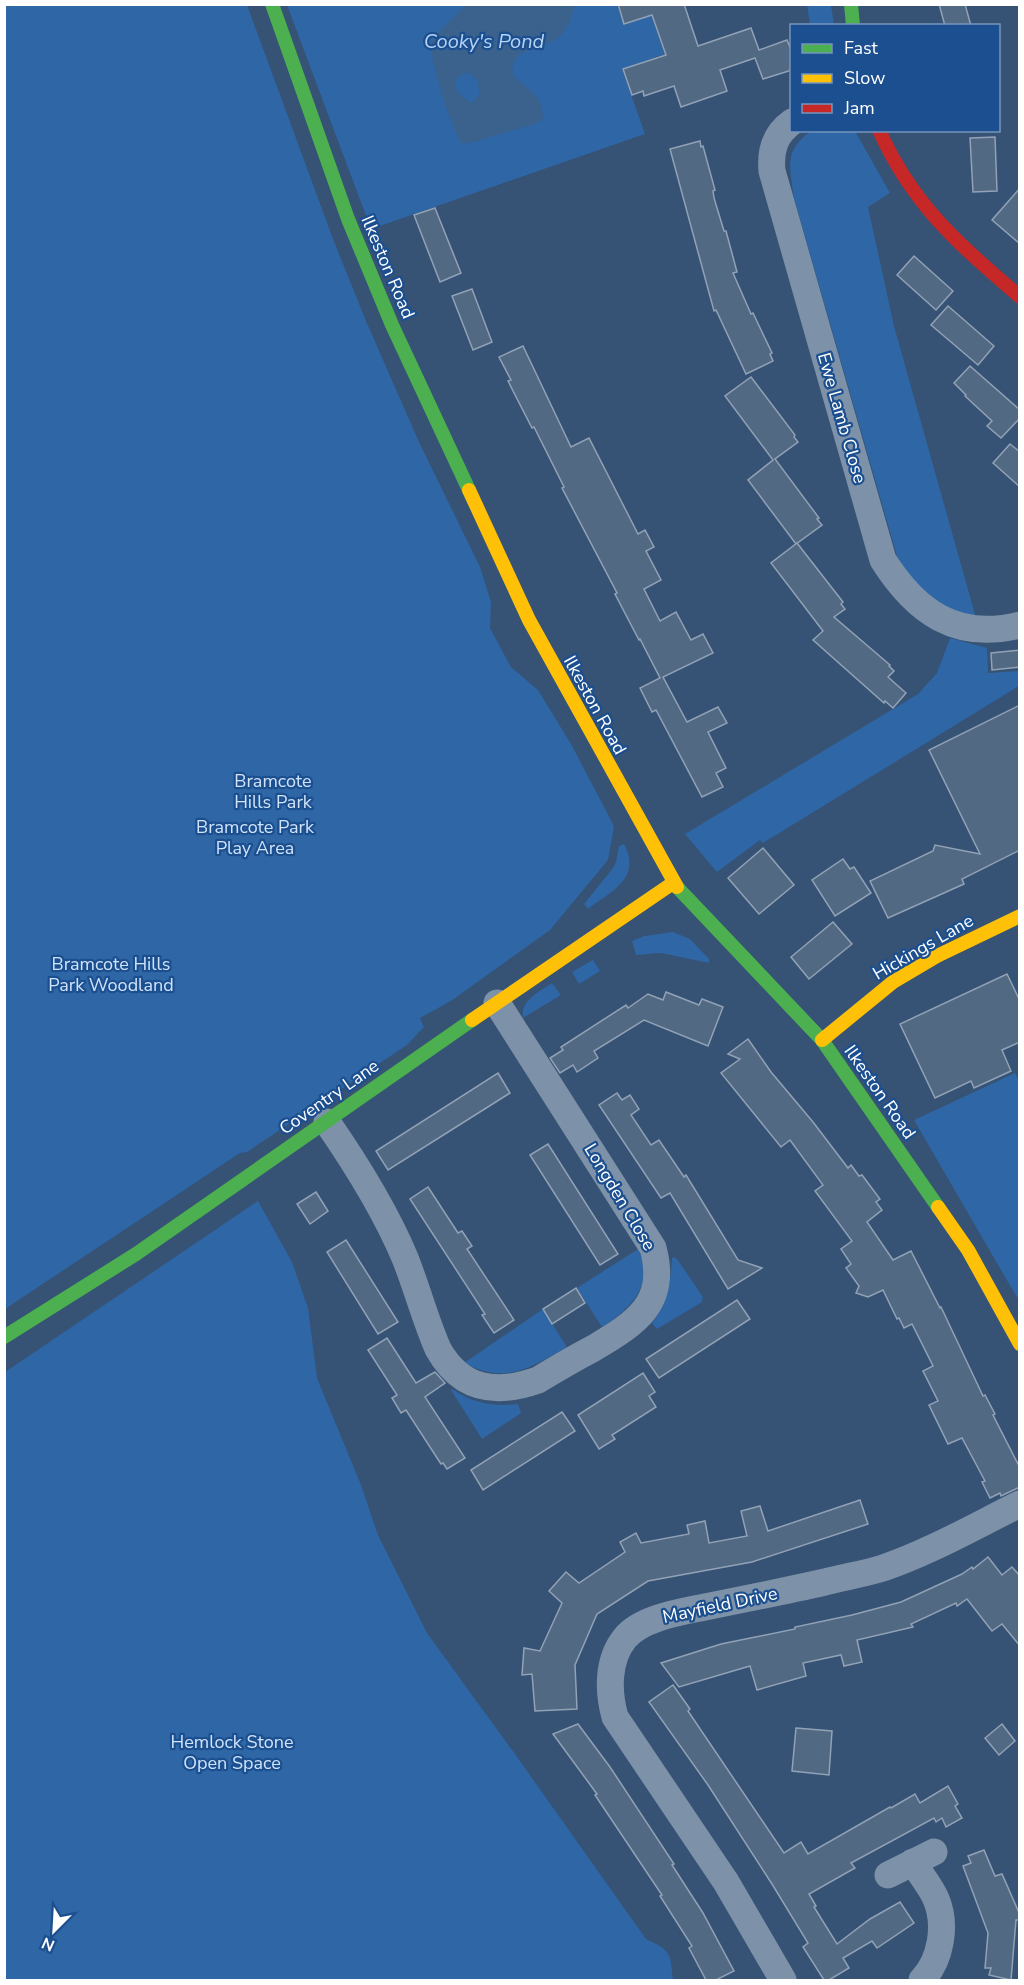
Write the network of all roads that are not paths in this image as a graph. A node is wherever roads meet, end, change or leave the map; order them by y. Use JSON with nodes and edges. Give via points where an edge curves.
{"nodes":[{"id":1,"x":272,"y":4,"type":"edge"},
{"id":2,"x":851,"y":4,"type":"edge"},
{"id":3,"x":853,"y":24,"type":"edge"},
{"id":4,"x":790,"y":124,"type":"edge"},
{"id":5,"x":880,"y":132,"type":"edge"},
{"id":6,"x":1020,"y":297,"type":"edge"},
{"id":7,"x":1020,"y":625,"type":"edge"},
{"id":8,"x":673,"y":883,"type":"junction"},
{"id":9,"x":1020,"y":916,"type":"edge"},
{"id":10,"x":497,"y":1003,"type":"junction"},
{"id":11,"x":822,"y":1040,"type":"junction"},
{"id":12,"x":327,"y":1122,"type":"junction"},
{"id":13,"x":4,"y":1337,"type":"edge"},
{"id":14,"x":1020,"y":1344,"type":"edge"},
{"id":15,"x":1020,"y":1504,"type":"edge"},
{"id":16,"x":888,"y":1875,"type":"dead end"},
{"id":17,"x":783,"y":1980,"type":"edge"},
{"id":18,"x":922,"y":1980,"type":"edge"}],
"edges":[{"from":1,"to":8,"type":"main road","name":"Ilkeston Road","via":[[351,225],[397,336],[529,620]]},
{"from":2,"to":3,"type":"main road"},
{"from":4,"to":7,"type":"street","name":"Ewe Lamb Close","via":[[773,145],[772,171],[883,560],[907,593],[948,622],[983,630]]},
{"from":5,"to":6,"type":"main road","via":[[897,171],[925,209]]},
{"from":8,"to":10,"type":"main road","name":"Coventry Lane"},
{"from":8,"to":11,"type":"main road","name":"Ilkeston Road"},
{"from":9,"to":11,"type":"main road","name":"Hickings Lane","via":[[893,982]]},
{"from":10,"to":12,"type":"main road","name":"Coventry Lane"},
{"from":10,"to":12,"type":"street","name":"Longden Close","via":[[653,1248],[657,1267],[654,1291],[642,1315],[626,1329],[525,1384],[489,1388],[459,1376],[438,1349],[408,1265],[387,1223]]},
{"from":11,"to":14,"type":"main road","name":"Ilkeston Road","via":[[968,1250]]},
{"from":12,"to":13,"type":"main road","name":"Coventry Lane","via":[[136,1254]]},
{"from":15,"to":17,"type":"street","name":"Mayfield Drive","via":[[884,1567],[657,1618],[625,1638],[615,1658],[610,1680],[615,1717],[726,1882]]},
{"from":16,"to":18,"type":"street","via":[[923,1857],[942,1921],[935,1959]]}]}
